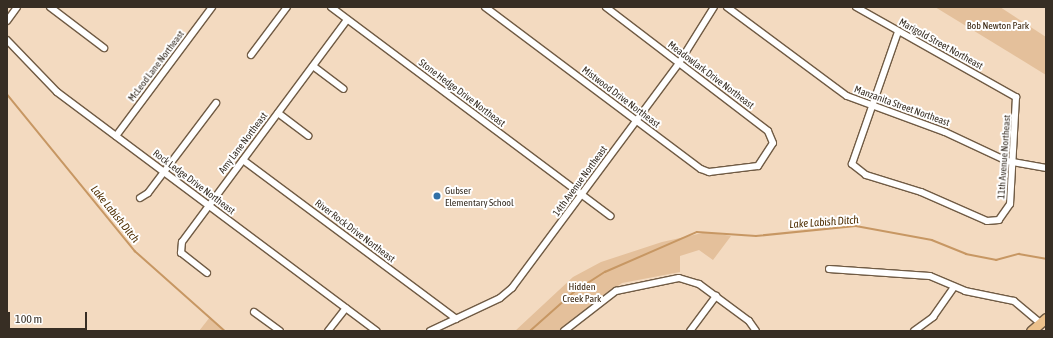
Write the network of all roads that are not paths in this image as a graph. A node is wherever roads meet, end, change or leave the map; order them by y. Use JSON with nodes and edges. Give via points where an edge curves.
{"nodes":[{"id":1,"x":17,"y":7,"type":"edge"},
{"id":2,"x":50,"y":7,"type":"edge"},
{"id":3,"x":212,"y":7,"type":"edge"},
{"id":4,"x":287,"y":7,"type":"edge"},
{"id":5,"x":331,"y":7,"type":"edge"},
{"id":6,"x":485,"y":7,"type":"edge"},
{"id":7,"x":606,"y":7,"type":"edge"},
{"id":8,"x":714,"y":7,"type":"edge"},
{"id":9,"x":727,"y":7,"type":"edge"},
{"id":10,"x":856,"y":7,"type":"edge"},
{"id":11,"x":348,"y":20,"type":"junction"},
{"id":12,"x":7,"y":21,"type":"edge"},
{"id":13,"x":898,"y":32,"type":"junction"},
{"id":14,"x":7,"y":40,"type":"edge"},
{"id":15,"x":104,"y":48,"type":"dead end"},
{"id":16,"x":251,"y":55,"type":"dead end"},
{"id":17,"x":679,"y":63,"type":"junction"},
{"id":18,"x":313,"y":66,"type":"junction"},
{"id":19,"x":343,"y":89,"type":"dead end"},
{"id":20,"x":1016,"y":97,"type":"joint"},
{"id":21,"x":216,"y":103,"type":"dead end"},
{"id":22,"x":870,"y":106,"type":"junction"},
{"id":23,"x":278,"y":113,"type":"junction"},
{"id":24,"x":636,"y":121,"type":"junction"},
{"id":25,"x":116,"y":136,"type":"junction"},
{"id":26,"x":308,"y":136,"type":"dead end"},
{"id":27,"x":243,"y":160,"type":"junction"},
{"id":28,"x":1013,"y":163,"type":"junction"},
{"id":29,"x":756,"y":168,"type":"joint"},
{"id":30,"x":1046,"y":168,"type":"edge"},
{"id":31,"x":164,"y":172,"type":"junction"},
{"id":32,"x":582,"y":196,"type":"junction"},
{"id":33,"x":140,"y":198,"type":"dead end"},
{"id":34,"x":209,"y":206,"type":"junction"},
{"id":35,"x":610,"y":216,"type":"dead end"},
{"id":36,"x":829,"y":269,"type":"dead end"},
{"id":37,"x":207,"y":273,"type":"dead end"},
{"id":38,"x":954,"y":286,"type":"junction"},
{"id":39,"x":716,"y":296,"type":"junction"},
{"id":40,"x":346,"y":308,"type":"junction"},
{"id":41,"x":254,"y":312,"type":"dead end"},
{"id":42,"x":456,"y":319,"type":"junction"},
{"id":43,"x":1043,"y":320,"type":"edge"},
{"id":44,"x":280,"y":331,"type":"edge"},
{"id":45,"x":328,"y":331,"type":"edge"},
{"id":46,"x":377,"y":331,"type":"edge"},
{"id":47,"x":430,"y":331,"type":"edge"},
{"id":48,"x":564,"y":331,"type":"edge"},
{"id":49,"x":690,"y":331,"type":"edge"},
{"id":50,"x":756,"y":331,"type":"edge"},
{"id":51,"x":914,"y":331,"type":"edge"},
{"id":52,"x":1031,"y":331,"type":"edge"}],
"edges":[{"from":1,"to":12,"type":"street"},
{"from":2,"to":15,"type":"street"},
{"from":3,"to":25,"type":"street","name":"McLeod Lane Northeast"},
{"from":4,"to":16,"type":"street"},
{"from":5,"to":11,"type":"street","name":"Stone Hedge Drive Northeast"},
{"from":6,"to":24,"type":"street","name":"Mistwood Drive Northeast"},
{"from":7,"to":17,"type":"street","name":"Meadowlark Drive Northeast"},
{"from":8,"to":17,"type":"street","name":"14th Avenue Northeast"},
{"from":9,"to":22,"type":"street","name":"Manzanita Street Northeast","via":[[840,92]]},
{"from":10,"to":13,"type":"street","name":"Marigold Street Northeast"},
{"from":11,"to":18,"type":"street","name":"Amy Lane Northeast"},
{"from":11,"to":32,"type":"street","name":"Stone Hedge Drive Northeast"},
{"from":13,"to":20,"type":"street","name":"Marigold Street Northeast"},
{"from":13,"to":22,"type":"street"},
{"from":14,"to":25,"type":"street","name":"Rock Ledge Drive Northeast","via":[[48,85]]},
{"from":17,"to":24,"type":"street","name":"14th Avenue Northeast"},
{"from":17,"to":29,"type":"street","name":"Meadowlark Drive Northeast","via":[[772,135],[772,147]]},
{"from":18,"to":19,"type":"street"},
{"from":18,"to":23,"type":"street","name":"Amy Lane Northeast"},
{"from":20,"to":28,"type":"street","name":"11th Avenue Northeast"},
{"from":21,"to":31,"type":"street"},
{"from":22,"to":28,"type":"street","name":"Manzanita Street Northeast","via":[[945,132]]},
{"from":22,"to":28,"type":"street","name":"11th Avenue Northeast","via":[[853,156],[855,168],[987,221],[1004,216],[1010,204]]},
{"from":23,"to":26,"type":"street"},
{"from":23,"to":27,"type":"street","name":"Amy Lane Northeast"},
{"from":24,"to":29,"type":"street","name":"Mistwood Drive Northeast","via":[[705,171]]},
{"from":24,"to":32,"type":"street","name":"14th Avenue Northeast"},
{"from":25,"to":31,"type":"street","name":"Rock Ledge Drive Northeast"},
{"from":27,"to":34,"type":"street","name":"Amy Lane Northeast"},
{"from":27,"to":42,"type":"street","name":"River Rock Drive Northeast"},
{"from":28,"to":30,"type":"street","name":"Manzanita Street Northeast"},
{"from":31,"to":33,"type":"street"},
{"from":31,"to":34,"type":"street","name":"Rock Ledge Drive Northeast"},
{"from":32,"to":35,"type":"street","name":"Stone Hedge Drive Northeast"},
{"from":32,"to":42,"type":"street","name":"14th Avenue Northeast","via":[[509,293]]},
{"from":34,"to":37,"type":"street","name":"Amy Lane Northeast","via":[[180,248],[183,256]]},
{"from":34,"to":40,"type":"street","name":"Rock Ledge Drive Northeast"},
{"from":36,"to":38,"type":"street","via":[[921,274]]},
{"from":38,"to":43,"type":"street","via":[[1014,301]]},
{"from":38,"to":51,"type":"street","via":[[933,317]]},
{"from":39,"to":48,"type":"street","via":[[685,278],[648,282],[612,294]]},
{"from":39,"to":49,"type":"street"},
{"from":39,"to":50,"type":"street","via":[[749,321]]},
{"from":40,"to":45,"type":"street"},
{"from":40,"to":46,"type":"street","name":"Rock Ledge Drive Northeast"},
{"from":41,"to":44,"type":"street"},
{"from":42,"to":47,"type":"street","name":"14th Avenue Northeast"},
{"from":43,"to":52,"type":"main road"}]}
